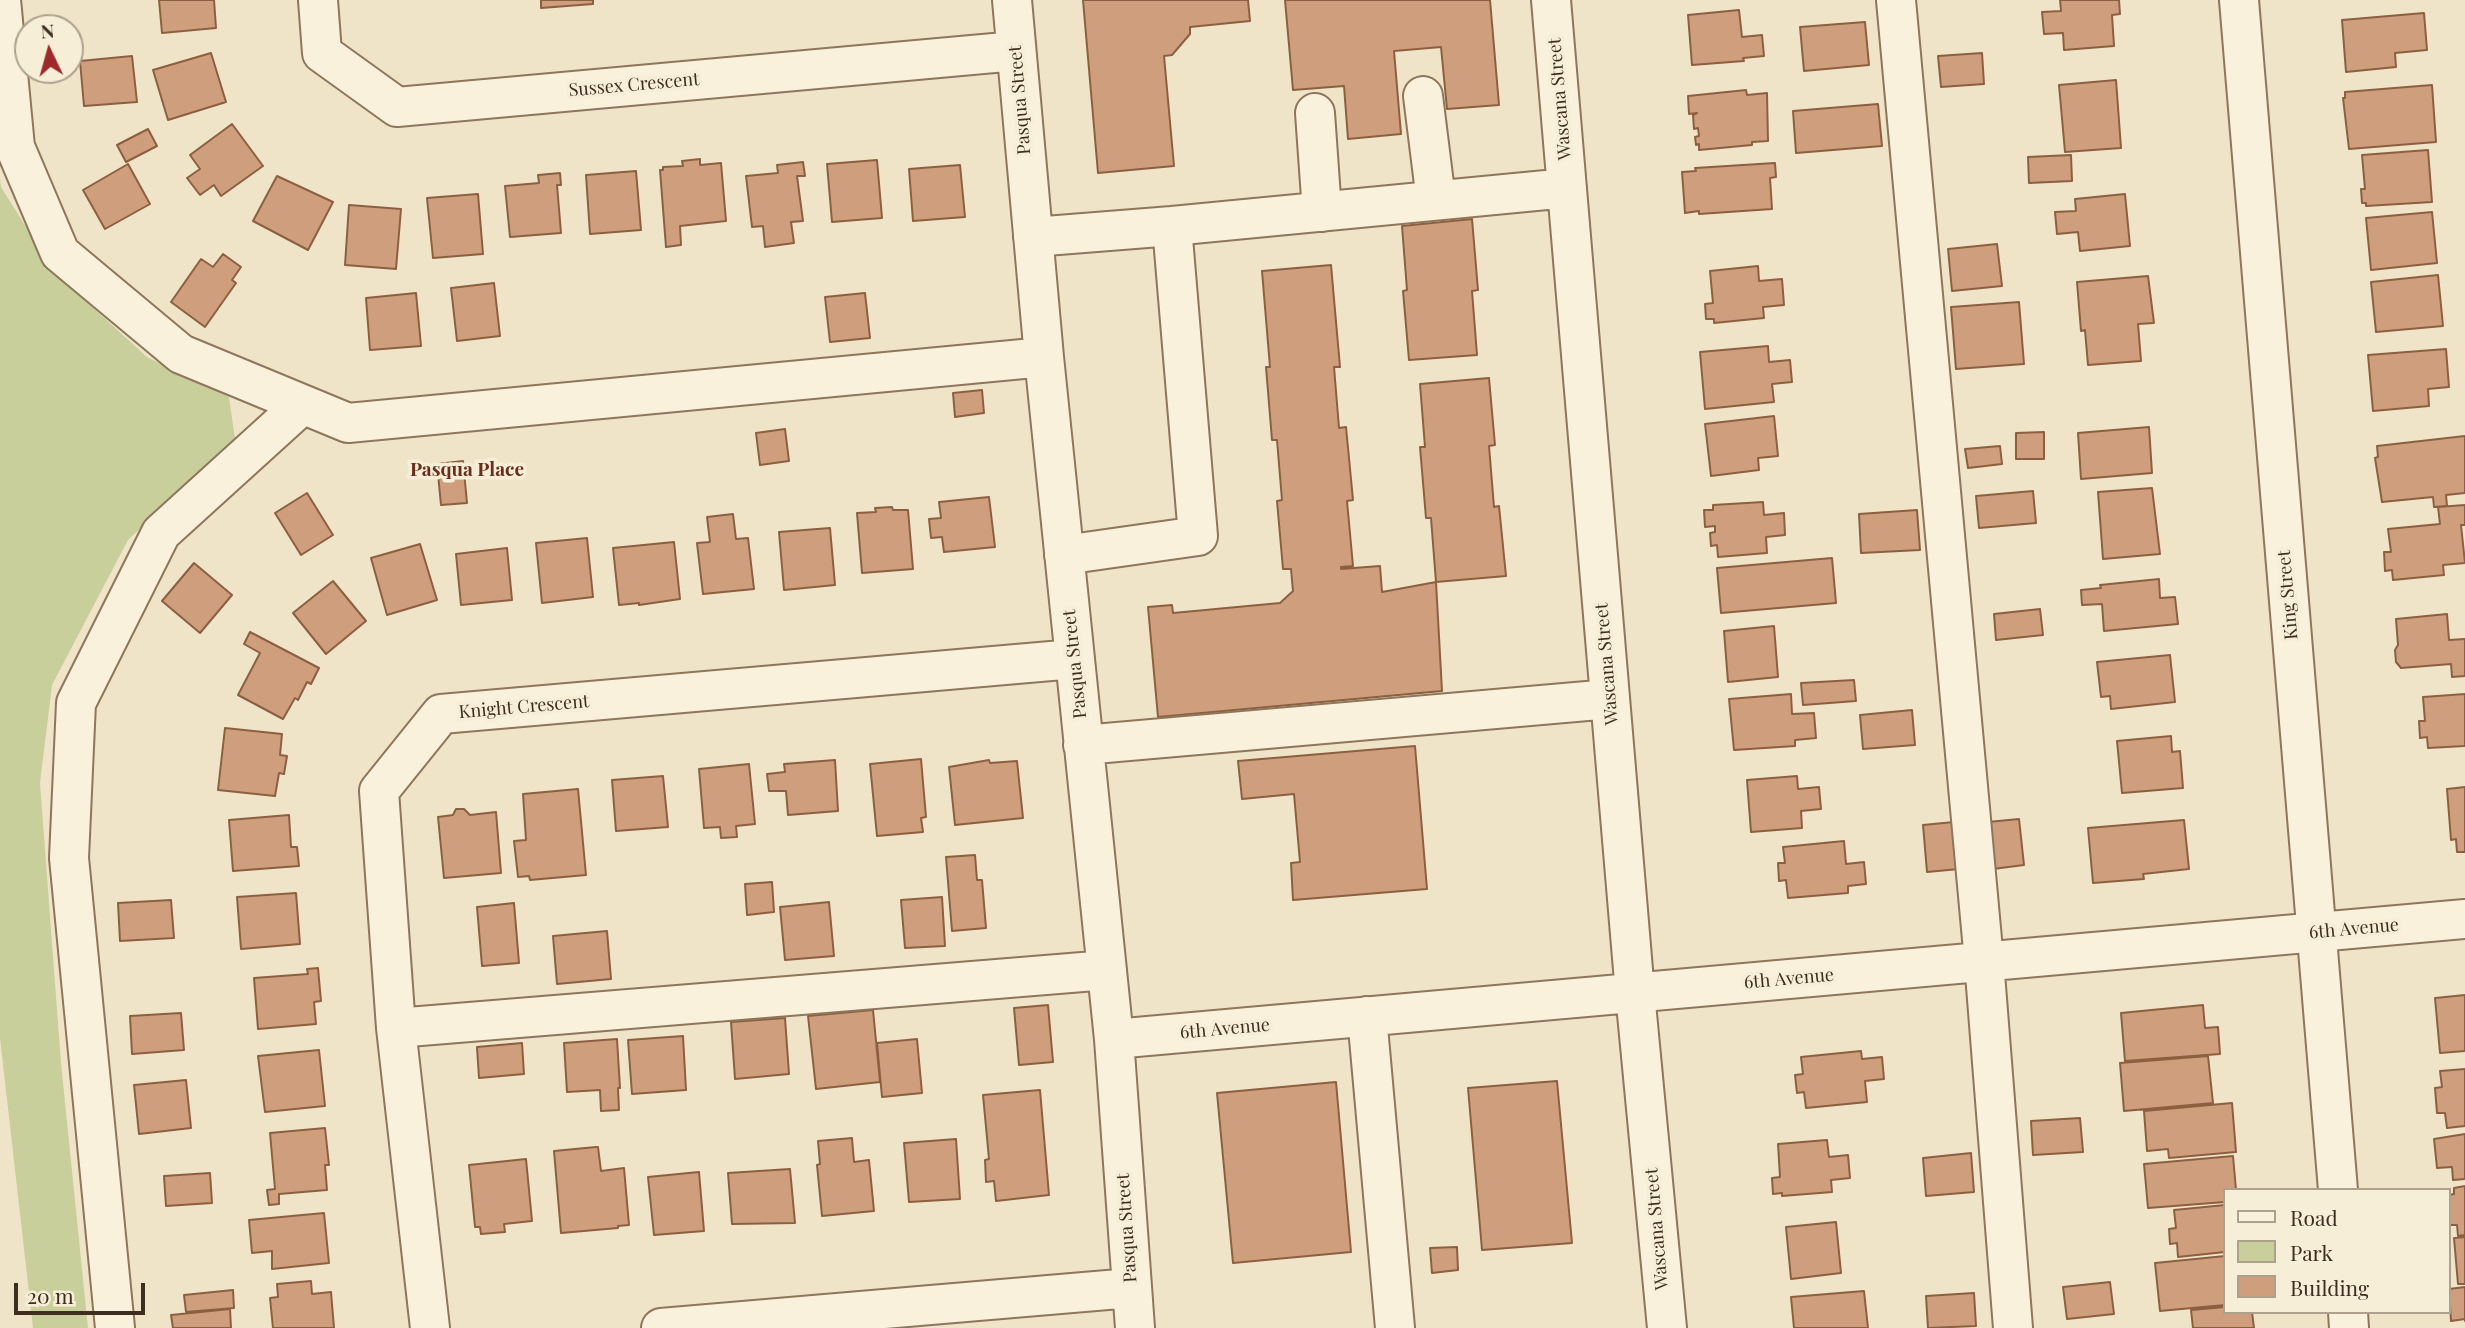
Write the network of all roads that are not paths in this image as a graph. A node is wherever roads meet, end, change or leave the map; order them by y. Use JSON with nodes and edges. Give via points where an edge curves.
{"nodes":[{"id":1,"x":1,"y":0,"type":"edge"},
{"id":2,"x":318,"y":0,"type":"edge"},
{"id":3,"x":1012,"y":0,"type":"edge"},
{"id":4,"x":1551,"y":0,"type":"edge"},
{"id":5,"x":1896,"y":0,"type":"edge"},
{"id":6,"x":2239,"y":0,"type":"edge"},
{"id":7,"x":1016,"y":51,"type":"junction"},
{"id":8,"x":1423,"y":96,"type":"dead end"},
{"id":9,"x":1315,"y":113,"type":"dead end"},
{"id":10,"x":1567,"y":188,"type":"junction"},
{"id":11,"x":1436,"y":200,"type":"junction"},
{"id":12,"x":1322,"y":212,"type":"junction"},
{"id":13,"x":1172,"y":226,"type":"junction"},
{"id":14,"x":1033,"y":236,"type":"junction"},
{"id":15,"x":1044,"y":357,"type":"junction"},
{"id":16,"x":302,"y":405,"type":"junction"},
{"id":17,"x":1064,"y":555,"type":"junction"},
{"id":18,"x":1074,"y":659,"type":"junction"},
{"id":19,"x":1610,"y":699,"type":"junction"},
{"id":20,"x":1083,"y":745,"type":"junction"},
{"id":21,"x":2465,"y":919,"type":"edge"},
{"id":22,"x":2316,"y":932,"type":"junction"},
{"id":23,"x":1984,"y":961,"type":"junction"},
{"id":24,"x":1107,"y":971,"type":"junction"},
{"id":25,"x":1635,"y":993,"type":"junction"},
{"id":26,"x":1367,"y":1016,"type":"junction"},
{"id":27,"x":396,"y":1027,"type":"junction"},
{"id":28,"x":1114,"y":1039,"type":"junction"},
{"id":29,"x":2338,"y":1188,"type":"edge"},
{"id":30,"x":1131,"y":1288,"type":"junction"},
{"id":31,"x":115,"y":1328,"type":"edge"},
{"id":32,"x":430,"y":1328,"type":"edge"},
{"id":33,"x":662,"y":1328,"type":"edge"},
{"id":34,"x":1135,"y":1328,"type":"edge"},
{"id":35,"x":1395,"y":1328,"type":"edge"},
{"id":36,"x":1667,"y":1328,"type":"edge"},
{"id":37,"x":2013,"y":1328,"type":"edge"}],
"edges":[{"from":1,"to":16,"type":"street","via":[[15,147],[60,253],[181,354]]},
{"from":2,"to":7,"type":"street","name":"Sussex Crescent","via":[[322,52],[397,107]]},
{"from":3,"to":7,"type":"street","name":"Pasqua Street"},
{"from":4,"to":10,"type":"street","name":"Wascana Street"},
{"from":5,"to":23,"type":"street"},
{"from":6,"to":22,"type":"street","name":"King Street"},
{"from":7,"to":14,"type":"street","name":"Pasqua Street"},
{"from":8,"to":11,"type":"street"},
{"from":9,"to":12,"type":"street"},
{"from":10,"to":11,"type":"street"},
{"from":10,"to":19,"type":"street","name":"Wascana Street"},
{"from":11,"to":12,"type":"street"},
{"from":12,"to":13,"type":"street"},
{"from":13,"to":14,"type":"street"},
{"from":13,"to":17,"type":"street","via":[[1198,537]]},
{"from":14,"to":15,"type":"street","name":"Pasqua Street"},
{"from":15,"to":16,"type":"street","via":[[348,424]]},
{"from":15,"to":17,"type":"street","name":"Pasqua Street"},
{"from":16,"to":31,"type":"street","via":[[161,533],[76,703],[69,858]]},
{"from":17,"to":18,"type":"street","name":"Pasqua Street"},
{"from":18,"to":20,"type":"street","name":"Pasqua Street"},
{"from":18,"to":27,"type":"street","name":"Knight Crescent","via":[[441,714],[379,791]]},
{"from":19,"to":20,"type":"street"},
{"from":19,"to":25,"type":"street","name":"Wascana Street"},
{"from":20,"to":24,"type":"street","name":"Pasqua Street"},
{"from":21,"to":22,"type":"street","name":"6th Avenue"},
{"from":22,"to":23,"type":"street","name":"6th Avenue"},
{"from":22,"to":29,"type":"street","name":"King Street"},
{"from":23,"to":25,"type":"street","name":"6th Avenue"},
{"from":23,"to":37,"type":"street"},
{"from":24,"to":27,"type":"street"},
{"from":24,"to":28,"type":"street","name":"Pasqua Street"},
{"from":25,"to":26,"type":"street","name":"6th Avenue"},
{"from":25,"to":36,"type":"street","name":"Wascana Street"},
{"from":26,"to":28,"type":"street","name":"6th Avenue"},
{"from":26,"to":35,"type":"street"},
{"from":27,"to":32,"type":"street","name":"Knight Crescent"},
{"from":28,"to":30,"type":"street","name":"Pasqua Street"},
{"from":30,"to":33,"type":"street"},
{"from":30,"to":34,"type":"street","name":"Pasqua Street"}]}
